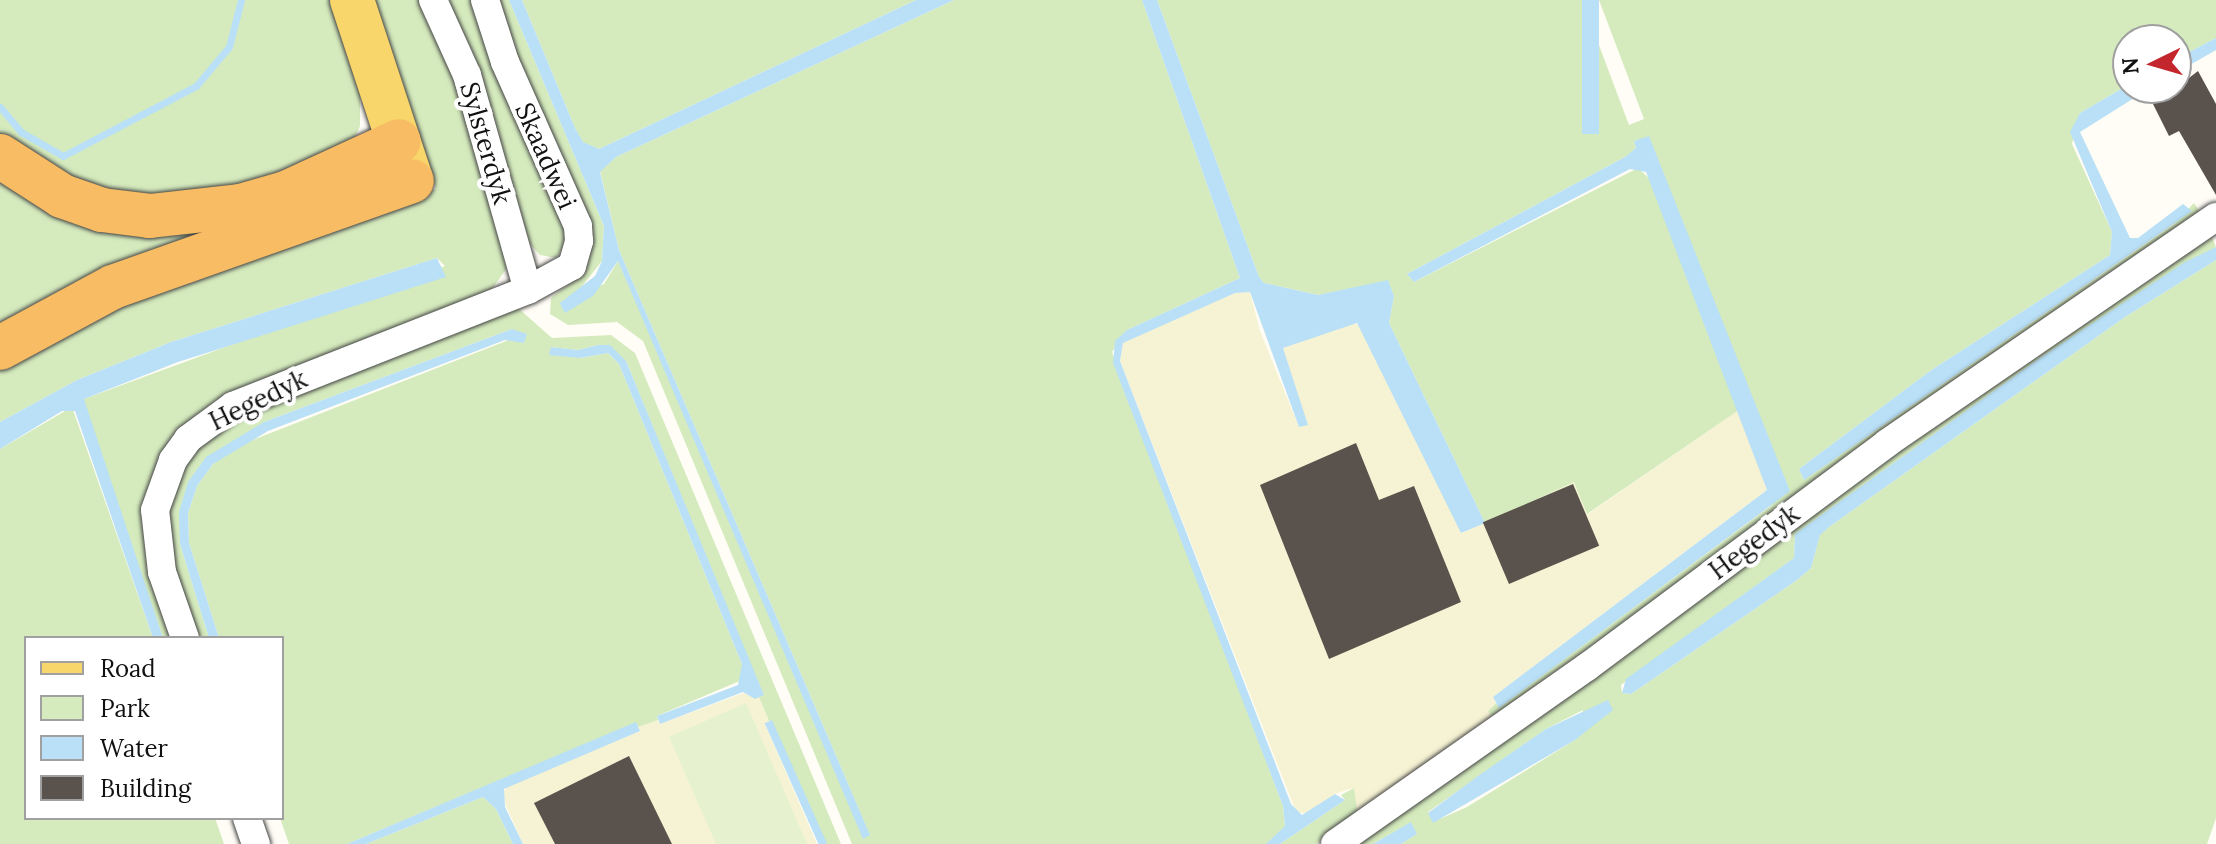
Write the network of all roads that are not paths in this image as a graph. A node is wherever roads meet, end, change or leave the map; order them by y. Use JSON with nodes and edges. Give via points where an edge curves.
{"nodes":[{"id":1,"x":352,"y":0,"type":"edge"},
{"id":2,"x":433,"y":0,"type":"edge"},
{"id":3,"x":485,"y":0,"type":"edge"},
{"id":4,"x":0,"y":156,"type":"edge"},
{"id":5,"x":406,"y":161,"type":"junction"},
{"id":6,"x":2216,"y":217,"type":"edge"},
{"id":7,"x":528,"y":290,"type":"junction"},
{"id":8,"x":0,"y":348,"type":"edge"},
{"id":9,"x":184,"y":636,"type":"edge"},
{"id":10,"x":248,"y":820,"type":"edge"},
{"id":11,"x":256,"y":844,"type":"edge"},
{"id":12,"x":1335,"y":844,"type":"edge"}],
"edges":[{"from":1,"to":5,"type":"main road"},
{"from":2,"to":7,"type":"street","name":"Sylsterdyk","via":[[467,75]]},
{"from":3,"to":7,"type":"street","name":"Skaadwei","via":[[505,62],[578,226],[572,266]]},
{"from":4,"to":5,"type":"highway","via":[[62,196],[102,210],[150,216],[241,206]]},
{"from":5,"to":8,"type":"highway","via":[[113,287]]},
{"from":6,"to":12,"type":"street","name":"Hegedyk","via":[[1887,443],[1587,667]]},
{"from":7,"to":9,"type":"street","name":"Hegedyk","via":[[233,406],[188,439],[173,460],[155,510],[162,572]]},
{"from":10,"to":11,"type":"street"}]}
